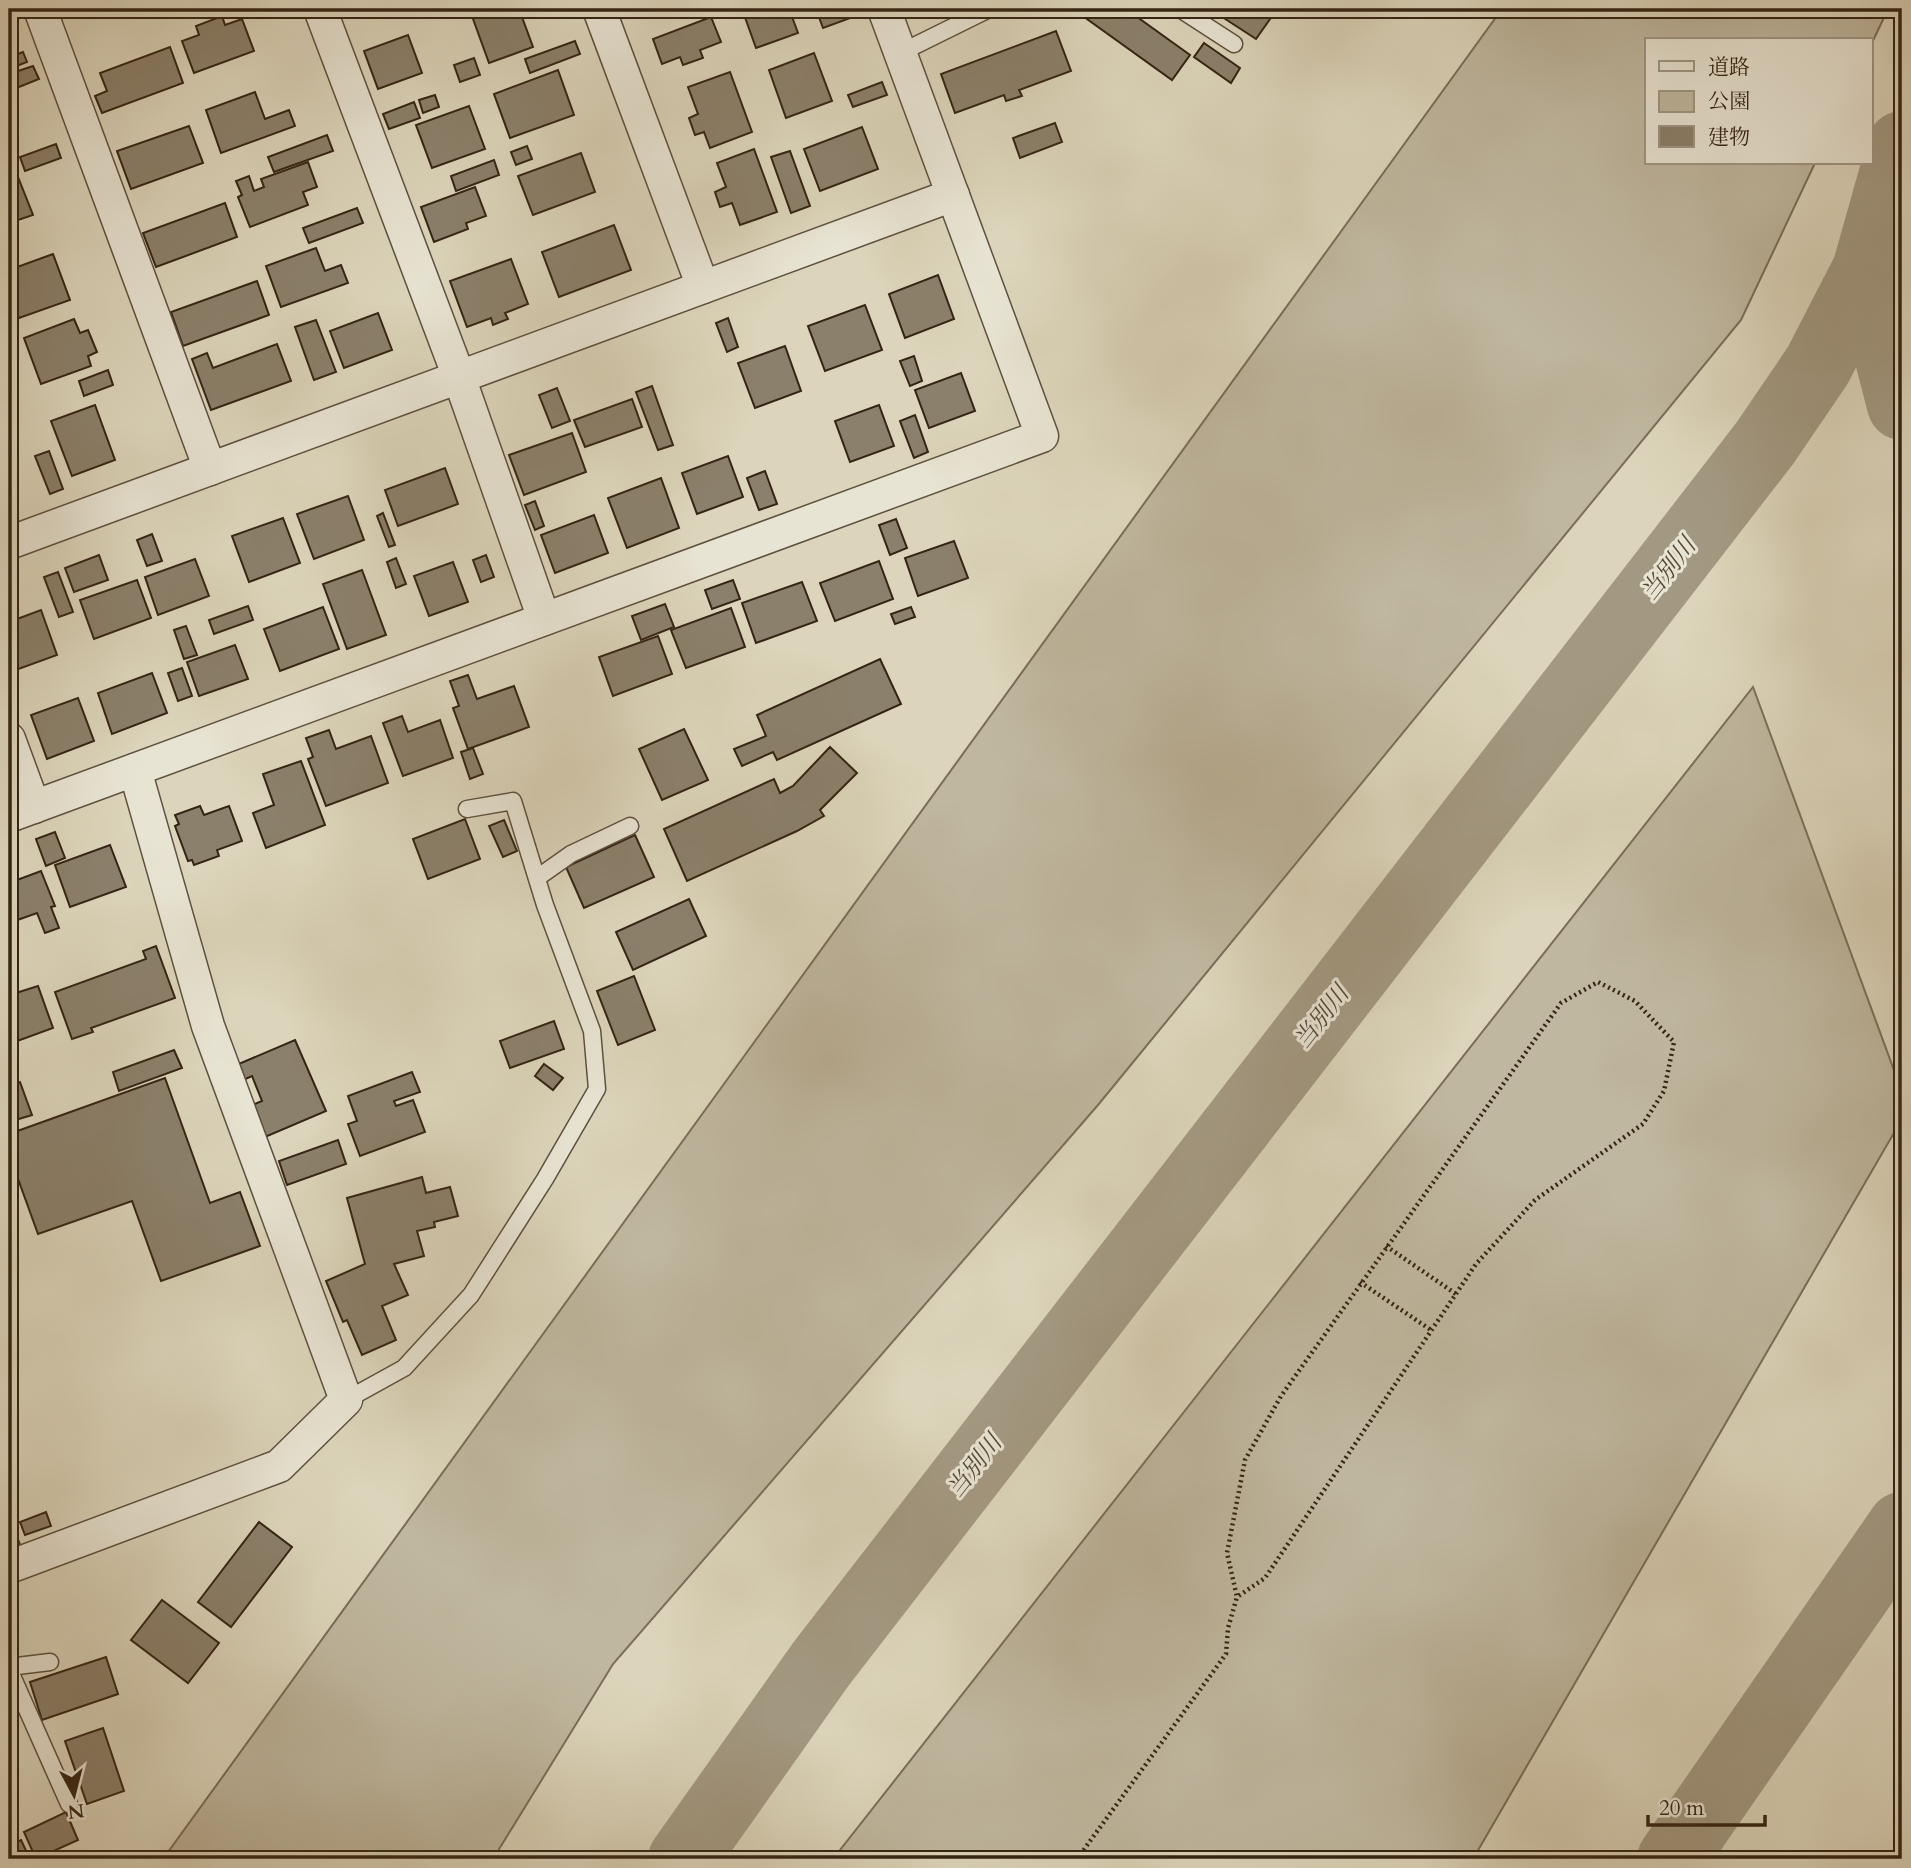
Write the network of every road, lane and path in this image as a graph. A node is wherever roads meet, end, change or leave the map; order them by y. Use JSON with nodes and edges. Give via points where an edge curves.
{"nodes":[{"id":1,"x":40,"y":9,"type":"edge"},
{"id":2,"x":320,"y":9,"type":"edge"},
{"id":3,"x":599,"y":9,"type":"edge"},
{"id":4,"x":884,"y":9,"type":"edge"},
{"id":5,"x":989,"y":9,"type":"edge"},
{"id":6,"x":1180,"y":9,"type":"edge"},
{"id":7,"x":1234,"y":44,"type":"dead end"},
{"id":8,"x":900,"y":53,"type":"junction"},
{"id":9,"x":953,"y":195,"type":"junction"},
{"id":10,"x":703,"y":287,"type":"junction"},
{"id":11,"x":459,"y":377,"type":"junction"},
{"id":12,"x":209,"y":469,"type":"junction"},
{"id":13,"x":9,"y":543,"type":"edge"},
{"id":14,"x":544,"y":619,"type":"junction"},
{"id":15,"x":9,"y":739,"type":"edge"},
{"id":16,"x":135,"y":770,"type":"junction"},
{"id":17,"x":467,"y":809,"type":"dead end"},
{"id":18,"x":21,"y":812,"type":"edge"},
{"id":19,"x":629,"y":826,"type":"dead end"},
{"id":20,"x":537,"y":878,"type":"junction"},
{"id":21,"x":1387,"y":1246,"type":"junction"},
{"id":22,"x":1360,"y":1282,"type":"junction"},
{"id":23,"x":1456,"y":1294,"type":"junction"},
{"id":24,"x":1431,"y":1330,"type":"junction"},
{"id":25,"x":346,"y":1400,"type":"junction"},
{"id":26,"x":9,"y":1567,"type":"edge"},
{"id":27,"x":1237,"y":1597,"type":"junction"},
{"id":28,"x":50,"y":1661,"type":"dead end"},
{"id":29,"x":9,"y":1668,"type":"edge"},
{"id":30,"x":69,"y":1804,"type":"dead end"},
{"id":31,"x":1077,"y":1859,"type":"edge"}],
"edges":[{"from":1,"to":12,"type":"street"},
{"from":2,"to":11,"type":"street"},
{"from":3,"to":10,"type":"street"},
{"from":4,"to":8,"type":"street"},
{"from":5,"to":8,"type":"lane"},
{"from":6,"to":7,"type":"lane"},
{"from":8,"to":9,"type":"street"},
{"from":9,"to":10,"type":"street"},
{"from":9,"to":14,"type":"street","via":[[1042,436]]},
{"from":10,"to":11,"type":"street"},
{"from":11,"to":12,"type":"street"},
{"from":11,"to":14,"type":"street"},
{"from":12,"to":13,"type":"street"},
{"from":14,"to":16,"type":"street"},
{"from":15,"to":18,"type":"street"},
{"from":16,"to":18,"type":"street"},
{"from":16,"to":25,"type":"street","via":[[208,1026]]},
{"from":17,"to":20,"type":"lane","via":[[513,801]]},
{"from":19,"to":20,"type":"lane","via":[[571,854]]},
{"from":20,"to":25,"type":"lane","via":[[592,1031],[597,1089],[471,1295],[404,1368]]},
{"from":21,"to":22,"type":"path"},
{"from":21,"to":23,"type":"path"},
{"from":21,"to":23,"type":"path","via":[[1561,1003],[1598,982],[1635,1001],[1674,1042],[1664,1091],[1643,1124],[1535,1200],[1476,1264]]},
{"from":22,"to":24,"type":"path"},
{"from":22,"to":27,"type":"path","via":[[1281,1396],[1245,1460],[1227,1553]]},
{"from":23,"to":24,"type":"path"},
{"from":24,"to":27,"type":"path","via":[[1265,1578]]},
{"from":25,"to":26,"type":"street","via":[[279,1466]]},
{"from":27,"to":31,"type":"path","via":[[1226,1654]]},
{"from":28,"to":29,"type":"lane"},
{"from":29,"to":30,"type":"lane"}]}
